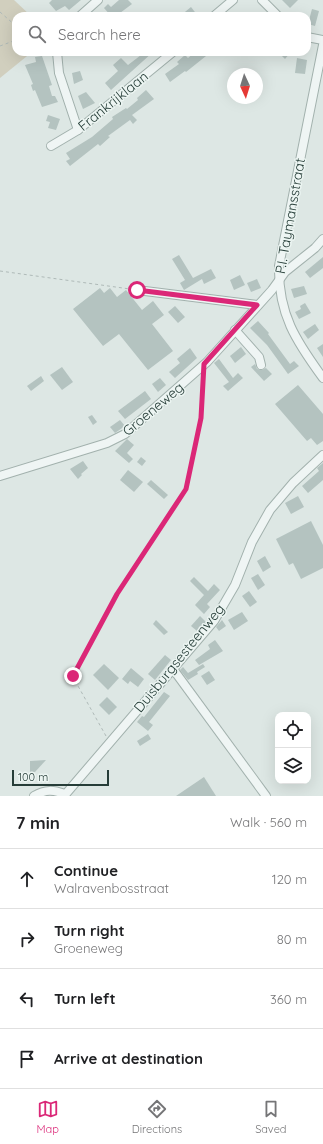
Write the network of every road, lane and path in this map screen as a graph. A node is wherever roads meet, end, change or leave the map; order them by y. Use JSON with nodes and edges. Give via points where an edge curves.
{"nodes":[{"id":1,"x":98,"y":0,"type":"edge"},
{"id":2,"x":233,"y":0,"type":"edge"},
{"id":3,"x":262,"y":0,"type":"edge"},
{"id":4,"x":0,"y":12,"type":"edge"},
{"id":5,"x":84,"y":12,"type":"edge"},
{"id":6,"x":219,"y":12,"type":"edge"},
{"id":7,"x":274,"y":12,"type":"edge"},
{"id":8,"x":12,"y":22,"type":"edge"},
{"id":9,"x":311,"y":38,"type":"edge"},
{"id":10,"x":323,"y":40,"type":"edge"},
{"id":11,"x":12,"y":42,"type":"edge"},
{"id":12,"x":323,"y":45,"type":"edge"},
{"id":13,"x":0,"y":46,"type":"edge"},
{"id":14,"x":58,"y":56,"type":"edge"},
{"id":15,"x":168,"y":56,"type":"edge"},
{"id":16,"x":78,"y":130,"type":"junction"},
{"id":17,"x":51,"y":146,"type":"dead end"},
{"id":18,"x":323,"y":239,"type":"edge"},
{"id":19,"x":0,"y":271,"type":"edge"},
{"id":20,"x":279,"y":281,"type":"junction"},
{"id":21,"x":137,"y":290,"type":"joint"},
{"id":22,"x":257,"y":305,"type":"junction"},
{"id":23,"x":235,"y":330,"type":"junction"},
{"id":24,"x":204,"y":364,"type":"junction"},
{"id":25,"x":261,"y":365,"type":"dead end"},
{"id":26,"x":323,"y":378,"type":"edge"},
{"id":27,"x":323,"y":455,"type":"edge"},
{"id":28,"x":0,"y":476,"type":"edge"},
{"id":29,"x":172,"y":670,"type":"junction"},
{"id":30,"x":110,"y":742,"type":"junction"},
{"id":31,"x":64,"y":795,"type":"edge"},
{"id":32,"x":34,"y":796,"type":"edge"},
{"id":33,"x":266,"y":796,"type":"edge"}],
"edges":[{"from":1,"to":5,"type":"street"},
{"from":2,"to":6,"type":"street"},
{"from":3,"to":7,"type":"street"},
{"from":4,"to":8,"type":"path"},
{"from":9,"to":10,"type":"street"},
{"from":11,"to":13,"type":"path"},
{"from":12,"to":20,"type":"street","name":"P.I. Taymansstraat","via":[[280,259]]},
{"from":14,"to":16,"type":"street","via":[[59,73]]},
{"from":15,"to":16,"type":"street","name":"Frankrijklaan"},
{"from":16,"to":17,"type":"street","name":"Frankrijklaan"},
{"from":18,"to":20,"type":"street","name":"Groeneweg","via":[[285,272]]},
{"from":19,"to":21,"type":"path"},
{"from":20,"to":22,"type":"street","name":"Groeneweg"},
{"from":20,"to":26,"type":"street","name":"P.I. Taymansstraat","via":[[288,324],[300,347]]},
{"from":21,"to":22,"type":"street"},
{"from":22,"to":23,"type":"street","name":"Groeneweg"},
{"from":23,"to":24,"type":"street","name":"Groeneweg"},
{"from":23,"to":25,"type":"street","via":[[259,357]]},
{"from":24,"to":28,"type":"street","name":"Groeneweg","via":[[125,434],[107,443]]},
{"from":24,"to":30,"type":"path","via":[[201,418],[186,489],[117,594],[73,676]]},
{"from":27,"to":29,"type":"street","name":"Duisburgsesteenweg","via":[[293,483],[270,510],[252,542],[235,585],[222,609]]},
{"from":29,"to":30,"type":"street","name":"Duisburgsesteenweg"},
{"from":29,"to":33,"type":"street"},
{"from":30,"to":31,"type":"street","name":"Duisburgsesteenweg"},
{"from":31,"to":32,"type":"street","via":[[51,790]]}]}
